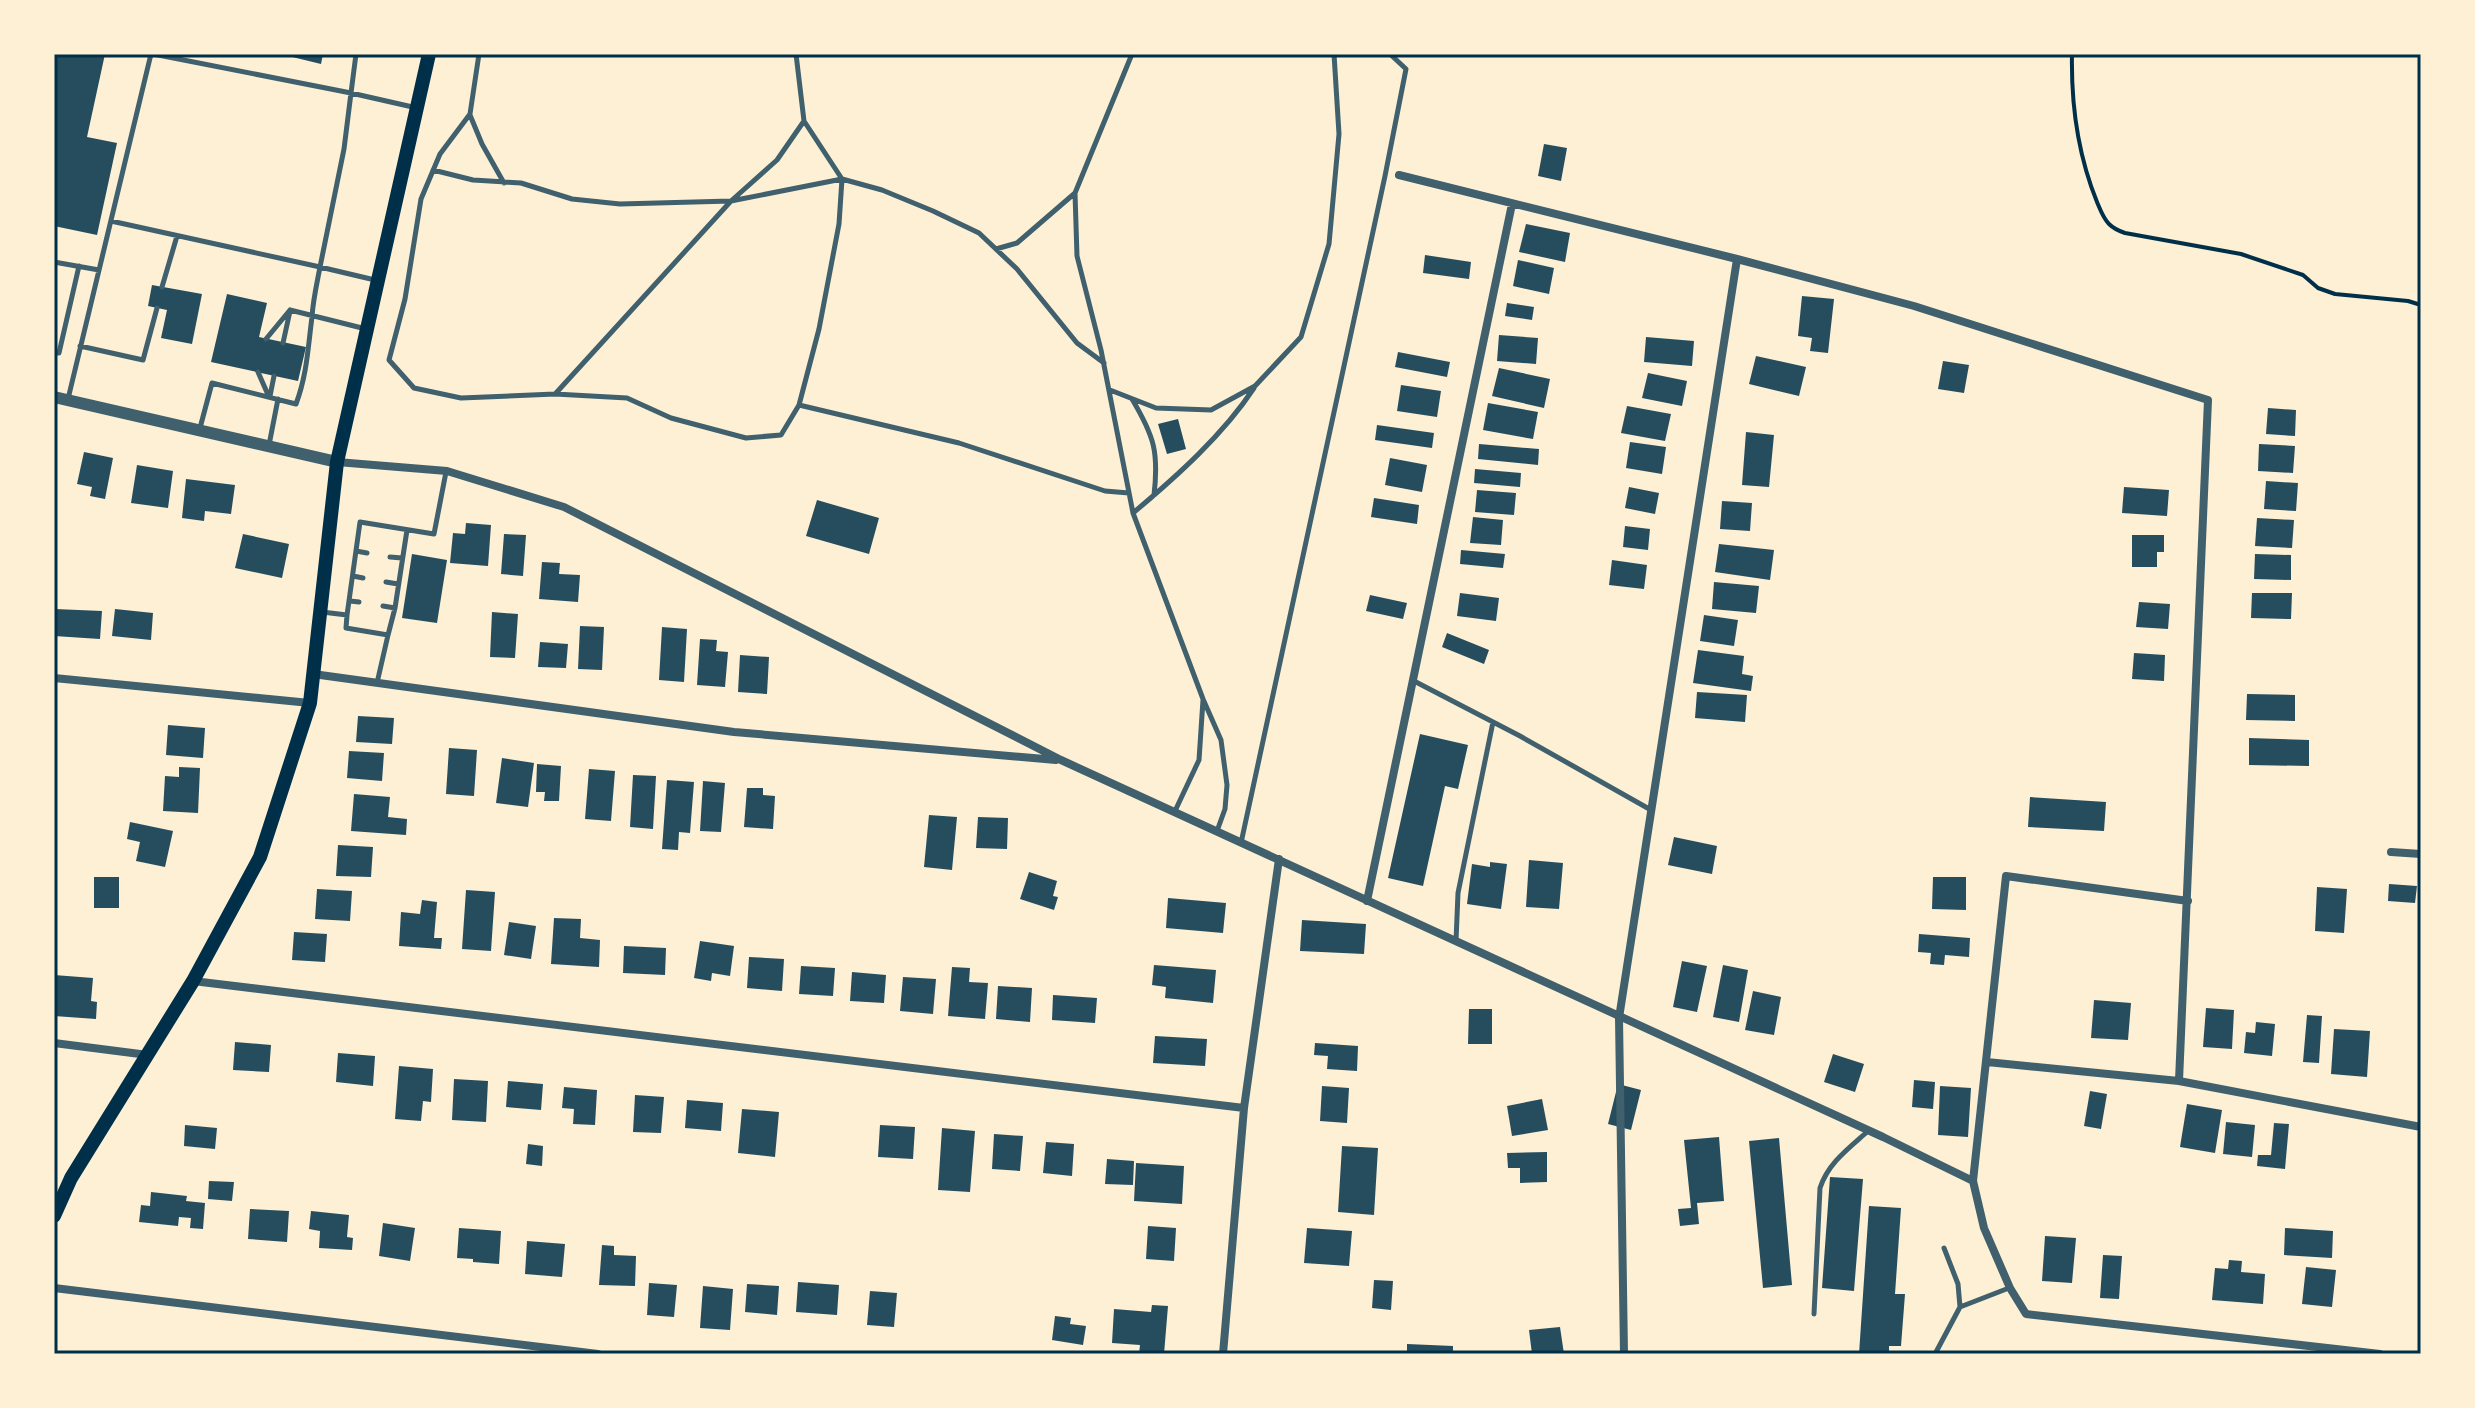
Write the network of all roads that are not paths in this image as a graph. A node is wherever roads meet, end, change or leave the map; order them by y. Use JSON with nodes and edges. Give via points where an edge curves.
{"nodes":[{"id":1,"x":152,"y":54,"type":"edge"},
{"id":2,"x":356,"y":54,"type":"edge"},
{"id":3,"x":429,"y":54,"type":"edge"},
{"id":4,"x":479,"y":54,"type":"edge"},
{"id":5,"x":796,"y":54,"type":"edge"},
{"id":6,"x":1132,"y":54,"type":"edge"},
{"id":7,"x":1334,"y":54,"type":"edge"},
{"id":8,"x":1390,"y":54,"type":"edge"},
{"id":9,"x":351,"y":93,"type":"junction"},
{"id":10,"x":418,"y":108,"type":"junction"},
{"id":11,"x":470,"y":114,"type":"junction"},
{"id":12,"x":804,"y":121,"type":"junction"},
{"id":13,"x":433,"y":170,"type":"junction"},
{"id":14,"x":1399,"y":175,"type":"dead end"},
{"id":15,"x":842,"y":179,"type":"junction"},
{"id":16,"x":504,"y":183,"type":"junction"},
{"id":17,"x":1075,"y":193,"type":"junction"},
{"id":18,"x":731,"y":201,"type":"junction"},
{"id":19,"x":1512,"y":204,"type":"junction"},
{"id":20,"x":111,"y":221,"type":"junction"},
{"id":21,"x":177,"y":236,"type":"junction"},
{"id":22,"x":996,"y":249,"type":"junction"},
{"id":23,"x":1737,"y":259,"type":"junction"},
{"id":24,"x":54,"y":262,"type":"edge"},
{"id":25,"x":79,"y":266,"type":"junction"},
{"id":26,"x":320,"y":267,"type":"junction"},
{"id":27,"x":99,"y":270,"type":"junction"},
{"id":28,"x":380,"y":281,"type":"junction"},
{"id":29,"x":162,"y":287,"type":"dead end"},
{"id":30,"x":157,"y":308,"type":"dead end"},
{"id":31,"x":290,"y":310,"type":"junction"},
{"id":32,"x":312,"y":316,"type":"junction"},
{"id":33,"x":368,"y":330,"type":"junction"},
{"id":34,"x":266,"y":339,"type":"dead end"},
{"id":35,"x":283,"y":343,"type":"dead end"},
{"id":36,"x":80,"y":346,"type":"junction"},
{"id":37,"x":54,"y":352,"type":"edge"},
{"id":38,"x":1104,"y":363,"type":"junction"},
{"id":39,"x":258,"y":372,"type":"dead end"},
{"id":40,"x":274,"y":376,"type":"dead end"},
{"id":41,"x":1255,"y":386,"type":"junction"},
{"id":42,"x":1109,"y":390,"type":"junction"},
{"id":43,"x":555,"y":394,"type":"junction"},
{"id":44,"x":269,"y":397,"type":"junction"},
{"id":45,"x":61,"y":398,"type":"edge"},
{"id":46,"x":1131,"y":398,"type":"junction"},
{"id":47,"x":278,"y":399,"type":"junction"},
{"id":48,"x":799,"y":405,"type":"junction"},
{"id":49,"x":200,"y":430,"type":"junction"},
{"id":50,"x":268,"y":446,"type":"junction"},
{"id":51,"x":337,"y":462,"type":"junction"},
{"id":52,"x":447,"y":471,"type":"junction"},
{"id":53,"x":1129,"y":493,"type":"junction"},
{"id":54,"x":1154,"y":495,"type":"junction"},
{"id":55,"x":1133,"y":513,"type":"junction"},
{"id":56,"x":407,"y":530,"type":"junction"},
{"id":57,"x":356,"y":551,"type":"junction"},
{"id":58,"x":367,"y":553,"type":"dead end"},
{"id":59,"x":390,"y":557,"type":"dead end"},
{"id":60,"x":402,"y":558,"type":"junction"},
{"id":61,"x":353,"y":576,"type":"junction"},
{"id":62,"x":363,"y":578,"type":"dead end"},
{"id":63,"x":386,"y":582,"type":"dead end"},
{"id":64,"x":398,"y":584,"type":"junction"},
{"id":65,"x":350,"y":601,"type":"junction"},
{"id":66,"x":359,"y":602,"type":"dead end"},
{"id":67,"x":383,"y":606,"type":"dead end"},
{"id":68,"x":395,"y":608,"type":"junction"},
{"id":69,"x":320,"y":612,"type":"junction"},
{"id":70,"x":347,"y":615,"type":"junction"},
{"id":71,"x":388,"y":635,"type":"junction"},
{"id":72,"x":313,"y":674,"type":"junction"},
{"id":73,"x":54,"y":678,"type":"edge"},
{"id":74,"x":1413,"y":681,"type":"junction"},
{"id":75,"x":377,"y":683,"type":"junction"},
{"id":76,"x":1203,"y":699,"type":"junction"},
{"id":77,"x":310,"y":703,"type":"junction"},
{"id":78,"x":1493,"y":722,"type":"junction"},
{"id":79,"x":1061,"y":760,"type":"junction"},
{"id":80,"x":1652,"y":810,"type":"junction"},
{"id":81,"x":1175,"y":811,"type":"junction"},
{"id":82,"x":1217,"y":831,"type":"junction"},
{"id":83,"x":1241,"y":843,"type":"junction"},
{"id":84,"x":2391,"y":852,"type":"dead end"},
{"id":85,"x":2421,"y":854,"type":"edge"},
{"id":86,"x":1279,"y":859,"type":"junction"},
{"id":87,"x":1367,"y":901,"type":"junction"},
{"id":88,"x":2188,"y":901,"type":"junction"},
{"id":89,"x":1456,"y":942,"type":"junction"},
{"id":90,"x":193,"y":981,"type":"junction"},
{"id":91,"x":1619,"y":1018,"type":"junction"},
{"id":92,"x":54,"y":1043,"type":"edge"},
{"id":93,"x":149,"y":1055,"type":"junction"},
{"id":94,"x":1987,"y":1062,"type":"junction"},
{"id":95,"x":2179,"y":1081,"type":"junction"},
{"id":96,"x":1244,"y":1108,"type":"junction"},
{"id":97,"x":2421,"y":1127,"type":"edge"},
{"id":98,"x":1868,"y":1131,"type":"junction"},
{"id":99,"x":1973,"y":1181,"type":"junction"},
{"id":100,"x":54,"y":1216,"type":"edge"},
{"id":101,"x":1944,"y":1248,"type":"dead end"},
{"id":102,"x":54,"y":1288,"type":"edge"},
{"id":103,"x":2010,"y":1288,"type":"junction"},
{"id":104,"x":1960,"y":1307,"type":"junction"},
{"id":105,"x":1814,"y":1314,"type":"dead end"},
{"id":106,"x":2364,"y":1353,"type":"edge"},
{"id":107,"x":598,"y":1354,"type":"edge"},
{"id":108,"x":1223,"y":1354,"type":"edge"},
{"id":109,"x":1624,"y":1354,"type":"edge"},
{"id":110,"x":1935,"y":1354,"type":"edge"},
{"id":111,"x":2380,"y":1354,"type":"edge"}],
"edges":[{"from":1,"to":9,"type":"lane"},
{"from":1,"to":20,"type":"lane"},
{"from":2,"to":9,"type":"lane"},
{"from":3,"to":10,"type":"main road"},
{"from":4,"to":11,"type":"lane"},
{"from":5,"to":12,"type":"lane"},
{"from":6,"to":17,"type":"lane"},
{"from":7,"to":41,"type":"lane","via":[[1339,134],[1329,244],[1301,337]]},
{"from":8,"to":83,"type":"lane","via":[[1406,69]]},
{"from":9,"to":10,"type":"lane"},
{"from":9,"to":26,"type":"lane"},
{"from":10,"to":28,"type":"main road"},
{"from":11,"to":13,"type":"lane"},
{"from":11,"to":16,"type":"lane"},
{"from":12,"to":15,"type":"lane"},
{"from":12,"to":18,"type":"lane","via":[[777,160]]},
{"from":13,"to":16,"type":"lane"},
{"from":13,"to":43,"type":"lane","via":[[421,199],[389,360],[414,388],[461,398]]},
{"from":14,"to":19,"type":"street"},
{"from":15,"to":18,"type":"lane"},
{"from":15,"to":22,"type":"lane","via":[[933,211],[979,233]]},
{"from":15,"to":48,"type":"lane","via":[[837,239]]},
{"from":16,"to":18,"type":"lane","via":[[620,204]]},
{"from":17,"to":22,"type":"lane","via":[[1017,243]]},
{"from":17,"to":38,"type":"lane","via":[[1077,256]]},
{"from":18,"to":43,"type":"lane"},
{"from":19,"to":23,"type":"street"},
{"from":19,"to":74,"type":"street"},
{"from":20,"to":21,"type":"lane"},
{"from":20,"to":27,"type":"lane"},
{"from":21,"to":26,"type":"lane"},
{"from":21,"to":29,"type":"lane"},
{"from":22,"to":38,"type":"lane","via":[[1077,343]]},
{"from":23,"to":80,"type":"street"},
{"from":23,"to":88,"type":"street","via":[[1914,306],[2208,400]]},
{"from":24,"to":25,"type":"lane"},
{"from":25,"to":27,"type":"lane"},
{"from":25,"to":37,"type":"lane","via":[[59,353]]},
{"from":26,"to":28,"type":"lane"},
{"from":26,"to":32,"type":"lane"},
{"from":27,"to":36,"type":"lane"},
{"from":28,"to":33,"type":"main road"},
{"from":30,"to":36,"type":"lane","via":[[143,360]]},
{"from":31,"to":32,"type":"lane"},
{"from":31,"to":34,"type":"lane"},
{"from":31,"to":35,"type":"lane"},
{"from":32,"to":33,"type":"lane"},
{"from":32,"to":47,"type":"lane","via":[[308,361],[296,404]]},
{"from":33,"to":51,"type":"main road"},
{"from":36,"to":45,"type":"lane"},
{"from":38,"to":42,"type":"lane"},
{"from":39,"to":44,"type":"lane"},
{"from":40,"to":44,"type":"lane"},
{"from":41,"to":46,"type":"lane","via":[[1211,410],[1156,408]]},
{"from":41,"to":54,"type":"lane","via":[[1239,411]]},
{"from":42,"to":46,"type":"lane"},
{"from":42,"to":53,"type":"lane"},
{"from":43,"to":48,"type":"lane","via":[[627,398],[671,418],[746,438],[781,435]]},
{"from":44,"to":47,"type":"lane"},
{"from":44,"to":49,"type":"lane","via":[[212,383]]},
{"from":45,"to":49,"type":"street"},
{"from":46,"to":54,"type":"lane","via":[[1149,428],[1158,465]]},
{"from":47,"to":50,"type":"lane"},
{"from":48,"to":53,"type":"lane","via":[[959,443],[1105,491]]},
{"from":49,"to":50,"type":"street"},
{"from":50,"to":51,"type":"street"},
{"from":51,"to":52,"type":"street"},
{"from":51,"to":69,"type":"main road"},
{"from":52,"to":56,"type":"lane","via":[[434,534]]},
{"from":52,"to":79,"type":"street","via":[[564,507]]},
{"from":53,"to":55,"type":"lane"},
{"from":54,"to":55,"type":"lane"},
{"from":55,"to":76,"type":"lane"},
{"from":56,"to":57,"type":"lane","via":[[360,522]]},
{"from":56,"to":60,"type":"lane"},
{"from":57,"to":58,"type":"lane"},
{"from":57,"to":61,"type":"lane"},
{"from":59,"to":60,"type":"lane"},
{"from":60,"to":64,"type":"lane"},
{"from":61,"to":62,"type":"lane"},
{"from":61,"to":65,"type":"lane"},
{"from":63,"to":64,"type":"lane"},
{"from":64,"to":68,"type":"lane"},
{"from":65,"to":66,"type":"lane"},
{"from":65,"to":70,"type":"lane"},
{"from":67,"to":68,"type":"lane"},
{"from":68,"to":71,"type":"lane"},
{"from":69,"to":70,"type":"lane"},
{"from":69,"to":72,"type":"main road"},
{"from":70,"to":71,"type":"lane","via":[[346,628]]},
{"from":71,"to":75,"type":"lane"},
{"from":72,"to":75,"type":"street"},
{"from":72,"to":77,"type":"main road"},
{"from":73,"to":77,"type":"street"},
{"from":74,"to":78,"type":"lane"},
{"from":74,"to":87,"type":"street"},
{"from":75,"to":79,"type":"street","via":[[734,732]]},
{"from":76,"to":81,"type":"lane","via":[[1199,760]]},
{"from":76,"to":82,"type":"lane","via":[[1221,740],[1227,785]]},
{"from":77,"to":90,"type":"main road","via":[[260,857]]},
{"from":78,"to":80,"type":"lane"},
{"from":78,"to":89,"type":"lane","via":[[1458,893]]},
{"from":79,"to":81,"type":"street"},
{"from":80,"to":91,"type":"street"},
{"from":81,"to":82,"type":"street"},
{"from":82,"to":83,"type":"street"},
{"from":83,"to":86,"type":"street"},
{"from":84,"to":85,"type":"street"},
{"from":86,"to":87,"type":"street"},
{"from":86,"to":96,"type":"street"},
{"from":87,"to":89,"type":"street"},
{"from":88,"to":94,"type":"street","via":[[2006,876]]},
{"from":88,"to":95,"type":"street"},
{"from":89,"to":91,"type":"street"},
{"from":90,"to":93,"type":"main road"},
{"from":90,"to":96,"type":"street"},
{"from":91,"to":98,"type":"street"},
{"from":91,"to":109,"type":"street"},
{"from":92,"to":93,"type":"street"},
{"from":93,"to":100,"type":"main road","via":[[71,1178]]},
{"from":94,"to":95,"type":"street"},
{"from":94,"to":99,"type":"street"},
{"from":95,"to":97,"type":"street"},
{"from":96,"to":108,"type":"street"},
{"from":98,"to":99,"type":"street"},
{"from":98,"to":105,"type":"lane","via":[[1831,1165],[1820,1188]]},
{"from":99,"to":103,"type":"street","via":[[1984,1228]]},
{"from":101,"to":104,"type":"lane","via":[[1958,1284]]},
{"from":102,"to":107,"type":"street"},
{"from":103,"to":104,"type":"lane"},
{"from":103,"to":106,"type":"street","via":[[2026,1314]]},
{"from":104,"to":110,"type":"lane"},
{"from":106,"to":111,"type":"street"}]}
